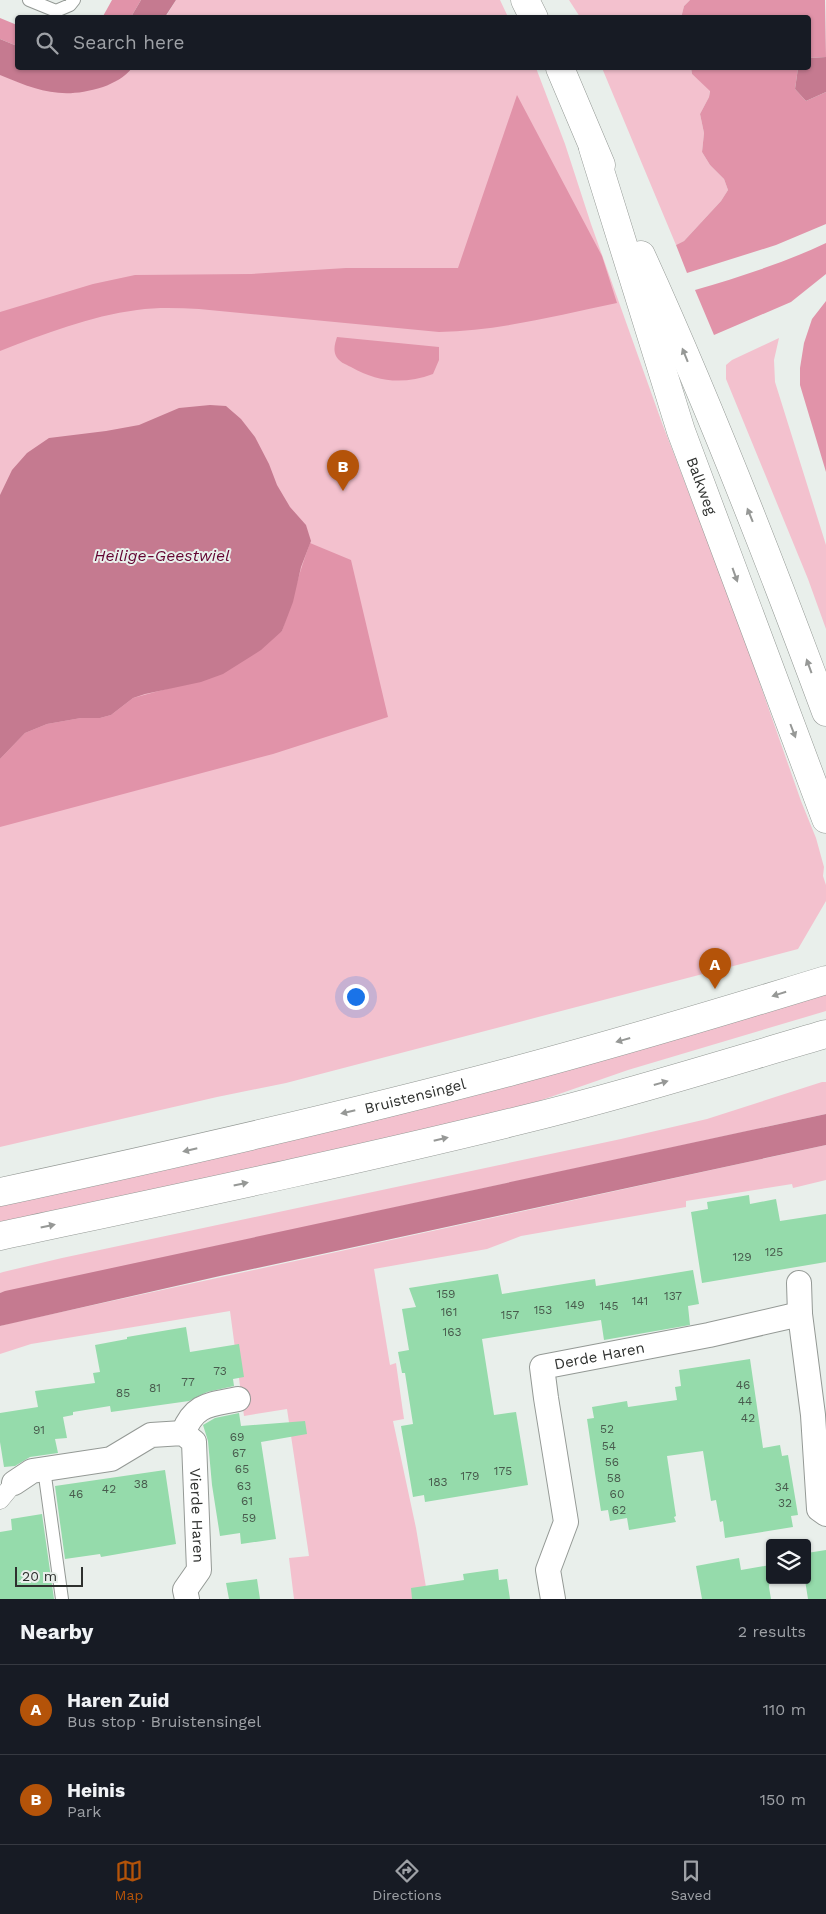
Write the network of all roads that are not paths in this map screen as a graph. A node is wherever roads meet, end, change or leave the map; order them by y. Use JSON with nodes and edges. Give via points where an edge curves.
{"nodes":[{"id":1,"x":29,"y":0,"type":"edge"},
{"id":2,"x":74,"y":0,"type":"edge"},
{"id":3,"x":525,"y":0,"type":"edge"},
{"id":4,"x":532,"y":15,"type":"edge"},
{"id":5,"x":561,"y":70,"type":"edge"},
{"id":6,"x":593,"y":148,"type":"junction"},
{"id":7,"x":826,"y":712,"type":"edge"},
{"id":8,"x":826,"y":819,"type":"edge"},
{"id":9,"x":826,"y":980,"type":"edge"},
{"id":10,"x":826,"y":1034,"type":"edge"},
{"id":11,"x":0,"y":1192,"type":"edge"},
{"id":12,"x":0,"y":1236,"type":"edge"},
{"id":13,"x":799,"y":1283,"type":"dead end"},
{"id":14,"x":800,"y":1314,"type":"junction"},
{"id":15,"x":238,"y":1399,"type":"dead end"},
{"id":16,"x":183,"y":1432,"type":"junction"},
{"id":17,"x":44,"y":1469,"type":"junction"},
{"id":18,"x":7,"y":1492,"type":"edge"},
{"id":19,"x":826,"y":1514,"type":"edge"},
{"id":20,"x":62,"y":1599,"type":"edge"},
{"id":21,"x":187,"y":1599,"type":"edge"},
{"id":22,"x":552,"y":1599,"type":"edge"}],
"edges":[{"from":1,"to":2,"type":"lane","via":[[56,11]]},
{"from":3,"to":4,"type":"main road"},
{"from":5,"to":6,"type":"main road","name":"Balkweg"},
{"from":7,"to":6,"type":"main road","name":"Balkweg","one_way":true,"via":[[780,587],[668,314]]},
{"from":6,"to":8,"type":"main road","name":"Balkweg","one_way":true,"via":[[681,431]]},
{"from":9,"to":11,"type":"main road","name":"Bruistensingel","one_way":true,"via":[[513,1071],[134,1163]]},
{"from":12,"to":10,"type":"main road","one_way":true,"via":[[518,1121]]},
{"from":13,"to":14,"type":"street"},
{"from":14,"to":19,"type":"street","via":[[813,1415],[819,1508]]},
{"from":14,"to":22,"type":"street","name":"Derde Haren","via":[[542,1367],[566,1522],[548,1570]]},
{"from":15,"to":16,"type":"street","via":[[201,1408],[189,1419]]},
{"from":16,"to":17,"type":"street","via":[[151,1436],[111,1459]]},
{"from":16,"to":21,"type":"street","name":"Vierde Haren","via":[[194,1442],[199,1570],[185,1590]]},
{"from":17,"to":18,"type":"street","via":[[32,1471]]},
{"from":17,"to":20,"type":"lane"}]}
